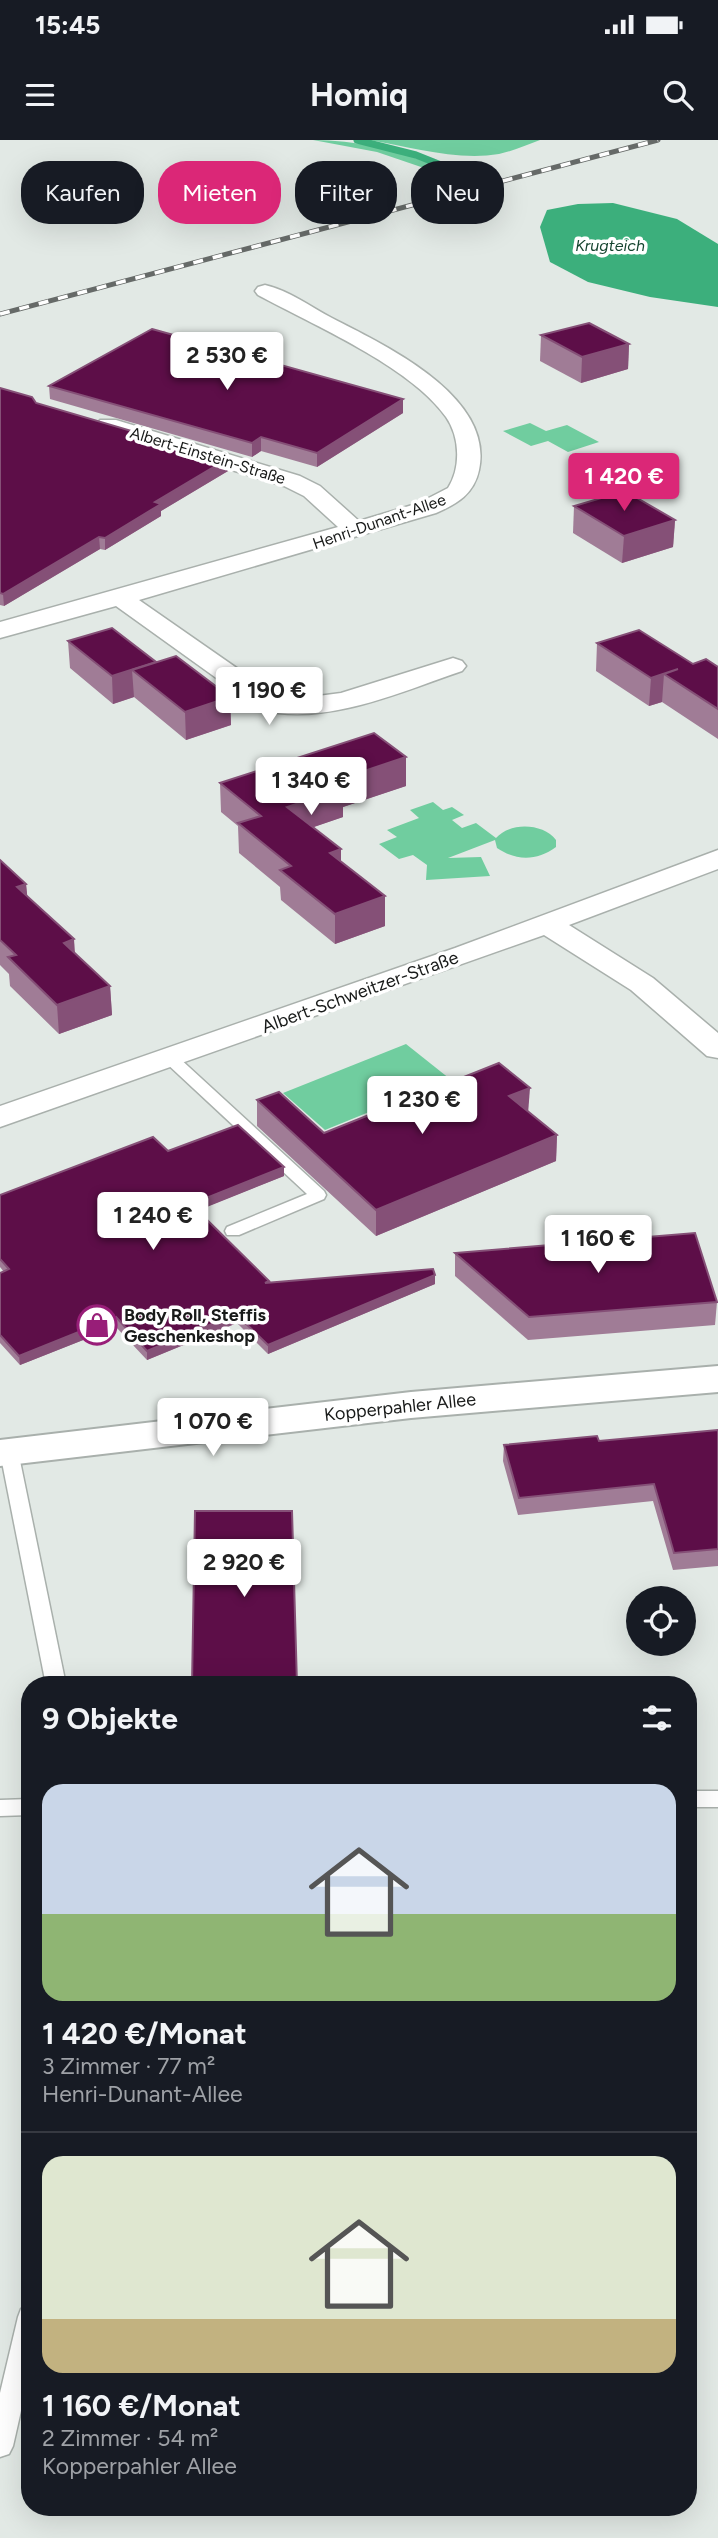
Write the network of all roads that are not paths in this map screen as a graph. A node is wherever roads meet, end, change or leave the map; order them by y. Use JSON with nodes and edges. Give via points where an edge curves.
{"nodes":[{"id":1,"x":265,"y":291,"type":"dead end"},
{"id":2,"x":91,"y":420,"type":"edge"},
{"id":3,"x":355,"y":530,"type":"junction"},
{"id":4,"x":120,"y":598,"type":"junction"},
{"id":5,"x":0,"y":630,"type":"edge"},
{"id":6,"x":453,"y":666,"type":"dead end"},
{"id":7,"x":718,"y":859,"type":"edge"},
{"id":8,"x":546,"y":924,"type":"junction"},
{"id":9,"x":718,"y":1049,"type":"edge"},
{"id":10,"x":171,"y":1059,"type":"junction"},
{"id":11,"x":0,"y":1116,"type":"edge"},
{"id":12,"x":233,"y":1231,"type":"dead end"},
{"id":13,"x":718,"y":1379,"type":"edge"},
{"id":14,"x":4,"y":1452,"type":"edge"},
{"id":15,"x":54,"y":1676,"type":"edge"},
{"id":16,"x":697,"y":1799,"type":"edge"},
{"id":17,"x":718,"y":1799,"type":"edge"},
{"id":18,"x":21,"y":1807,"type":"edge"},
{"id":19,"x":0,"y":1808,"type":"edge"},
{"id":20,"x":21,"y":2356,"type":"edge"},
{"id":21,"x":0,"y":2446,"type":"edge"}],
"edges":[{"from":1,"to":3,"type":"street","name":"Henri-Dunant-Allee","via":[[436,391],[467,437],[466,472],[455,495]]},
{"from":2,"to":3,"type":"street","name":"Albert-Einstein-Straße","via":[[292,481],[312,491]]},
{"from":3,"to":4,"type":"street","name":"Henri-Dunant-Allee"},
{"from":4,"to":5,"type":"street","name":"Henri-Dunant-Allee"},
{"from":4,"to":6,"type":"street","via":[[270,704],[339,703]]},
{"from":7,"to":8,"type":"street","name":"Albert-Schweitzer-Straße"},
{"from":8,"to":9,"type":"street","via":[[642,984]]},
{"from":8,"to":10,"type":"street","name":"Albert-Schweitzer-Straße"},
{"from":10,"to":11,"type":"street","name":"Albert-Schweitzer-Straße"},
{"from":10,"to":12,"type":"lane","via":[[318,1195]]},
{"from":13,"to":14,"type":"street","name":"Kopperpahler Allee","via":[[411,1405]]},
{"from":14,"to":15,"type":"lane"},
{"from":16,"to":17,"type":"lane"},
{"from":18,"to":19,"type":"lane"},
{"from":20,"to":21,"type":"lane"}]}
